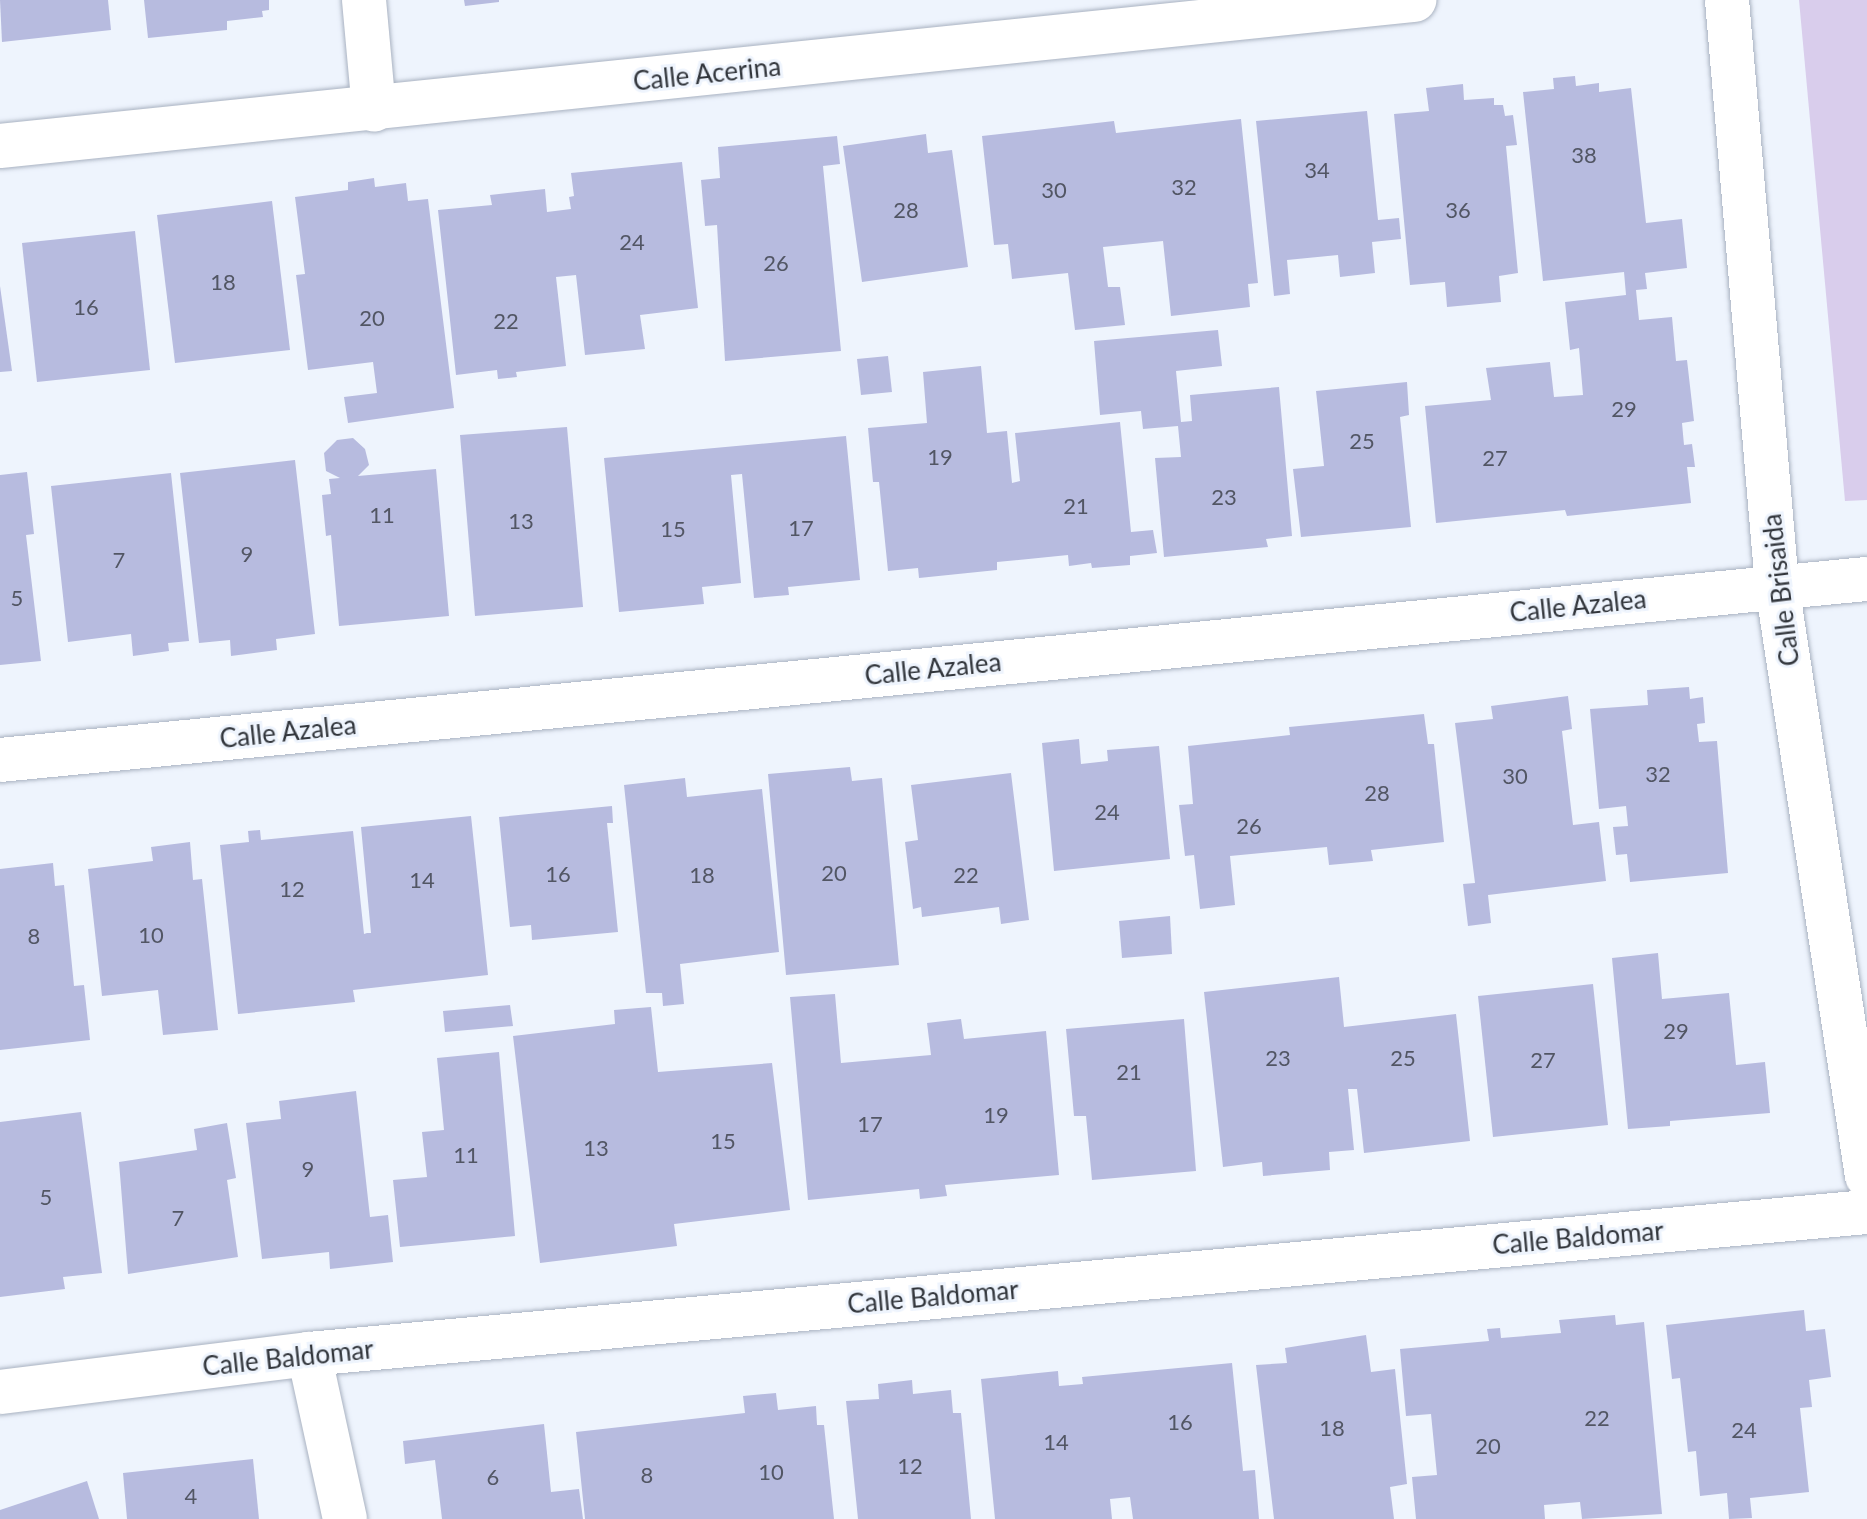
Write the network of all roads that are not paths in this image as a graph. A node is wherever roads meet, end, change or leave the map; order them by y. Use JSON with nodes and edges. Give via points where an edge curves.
{"nodes":[{"id":1,"x":364,"y":0,"type":"edge"},
{"id":2,"x":1414,"y":0,"type":"edge"},
{"id":3,"x":1727,"y":0,"type":"edge"},
{"id":4,"x":374,"y":110,"type":"junction"},
{"id":5,"x":0,"y":146,"type":"edge"},
{"id":6,"x":1867,"y":579,"type":"edge"},
{"id":7,"x":1777,"y":586,"type":"junction"},
{"id":8,"x":0,"y":760,"type":"edge"},
{"id":9,"x":1867,"y":1176,"type":"edge"},
{"id":10,"x":1867,"y":1212,"type":"edge"},
{"id":11,"x":309,"y":1354,"type":"junction"},
{"id":12,"x":0,"y":1392,"type":"edge"},
{"id":13,"x":345,"y":1519,"type":"edge"}],
"edges":[{"from":1,"to":4,"type":"street"},
{"from":2,"to":4,"type":"street","name":"Calle Acerina"},
{"from":3,"to":7,"type":"street","name":"Calle Brisaida"},
{"from":4,"to":5,"type":"street","name":"Calle Acerina"},
{"from":6,"to":7,"type":"street","name":"Calle Azalea"},
{"from":7,"to":8,"type":"street","name":"Calle Azalea"},
{"from":7,"to":9,"type":"street","name":"Calle Brisaida"},
{"from":10,"to":11,"type":"street","name":"Calle Baldomar"},
{"from":11,"to":12,"type":"street","name":"Calle Baldomar"},
{"from":11,"to":13,"type":"street"}]}
